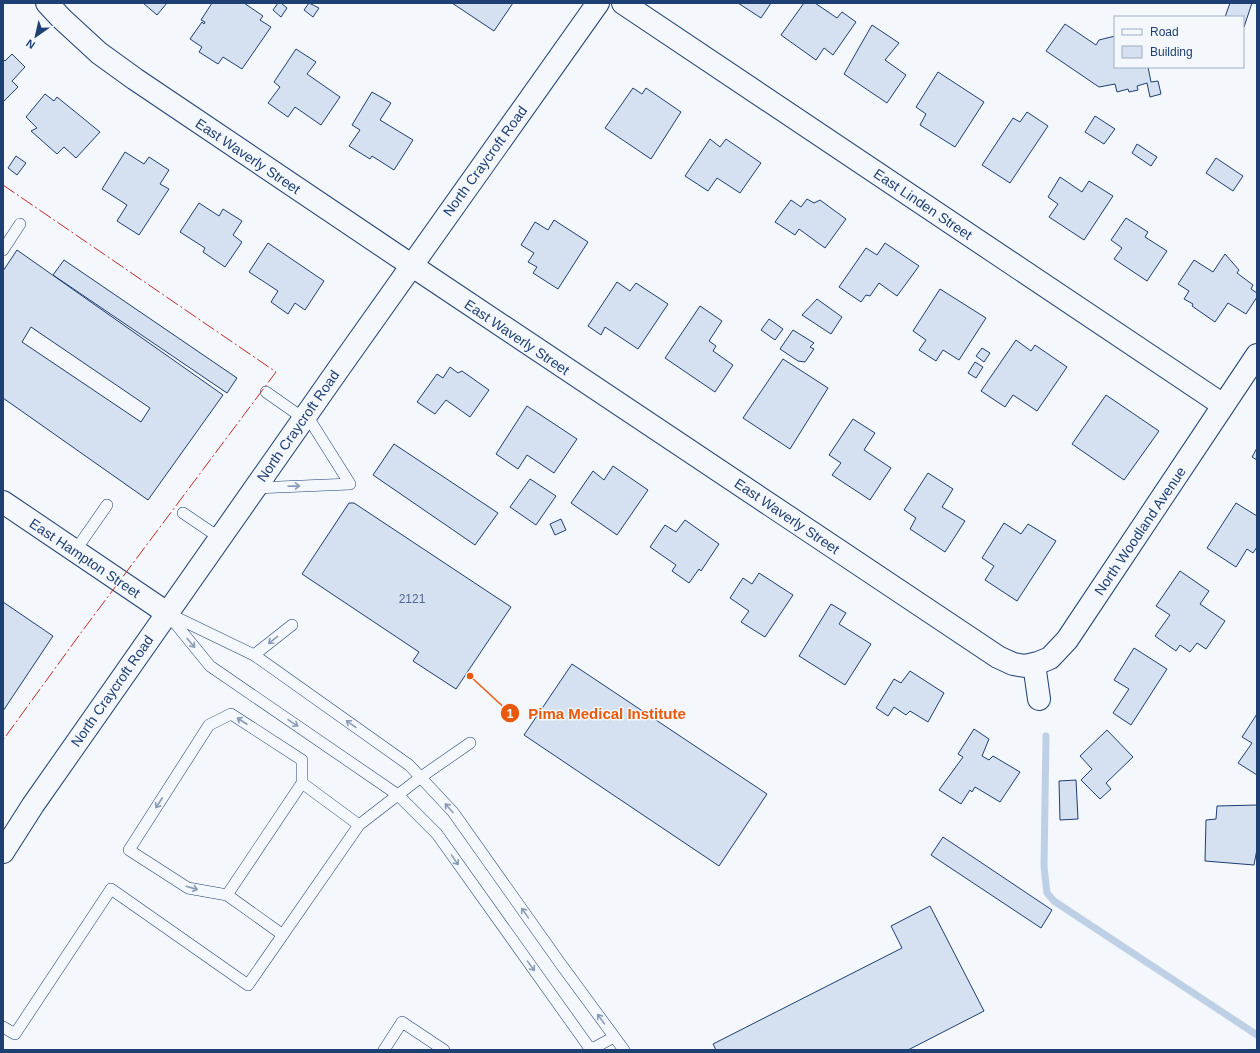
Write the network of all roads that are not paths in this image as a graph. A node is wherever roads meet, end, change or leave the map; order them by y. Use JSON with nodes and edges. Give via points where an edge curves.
{"nodes":[{"id":1,"x":47,"y":3,"type":"edge"},
{"id":2,"x":598,"y":3,"type":"edge"},
{"id":3,"x":623,"y":3,"type":"edge"},
{"id":4,"x":20,"y":224,"type":"dead end"},
{"id":5,"x":3,"y":250,"type":"edge"},
{"id":6,"x":411,"y":265,"type":"junction"},
{"id":7,"x":1257,"y":355,"type":"edge"},
{"id":8,"x":266,"y":392,"type":"dead end"},
{"id":9,"x":1223,"y":405,"type":"junction"},
{"id":10,"x":305,"y":416,"type":"junction"},
{"id":11,"x":255,"y":488,"type":"junction"},
{"id":12,"x":3,"y":502,"type":"edge"},
{"id":13,"x":108,"y":505,"type":"dead end"},
{"id":14,"x":183,"y":513,"type":"dead end"},
{"id":15,"x":220,"y":538,"type":"junction"},
{"id":16,"x":75,"y":551,"type":"junction"},
{"id":17,"x":167,"y":613,"type":"junction"},
{"id":18,"x":292,"y":625,"type":"dead end"},
{"id":19,"x":254,"y":655,"type":"junction"},
{"id":20,"x":998,"y":657,"type":"joint"},
{"id":21,"x":1034,"y":664,"type":"junction"},
{"id":22,"x":1039,"y":699,"type":"dead end"},
{"id":23,"x":470,"y":744,"type":"dead end"},
{"id":24,"x":421,"y":777,"type":"junction"},
{"id":25,"x":302,"y":784,"type":"junction"},
{"id":26,"x":398,"y":795,"type":"junction"},
{"id":27,"x":359,"y":824,"type":"junction"},
{"id":28,"x":3,"y":852,"type":"edge"},
{"id":29,"x":227,"y":895,"type":"junction"},
{"id":30,"x":283,"y":935,"type":"junction"},
{"id":31,"x":3,"y":1027,"type":"edge"},
{"id":32,"x":614,"y":1037,"type":"junction"},
{"id":33,"x":384,"y":1050,"type":"edge"},
{"id":34,"x":444,"y":1050,"type":"edge"},
{"id":35,"x":591,"y":1050,"type":"edge"},
{"id":36,"x":624,"y":1050,"type":"edge"}],
"edges":[{"from":1,"to":6,"type":"street","name":"East Waverly Street","via":[[99,53],[135,79]]},
{"from":2,"to":6,"type":"street","name":"North Craycroft Road"},
{"from":3,"to":9,"type":"street","name":"East Linden Street"},
{"from":4,"to":5,"type":"lane"},
{"from":6,"to":10,"type":"street","name":"North Craycroft Road"},
{"from":6,"to":20,"type":"street","name":"East Waverly Street"},
{"from":7,"to":9,"type":"street","name":"North Woodland Avenue"},
{"from":8,"to":10,"type":"lane"},
{"from":9,"to":21,"type":"street","name":"North Woodland Avenue","via":[[1067,640],[1050,658]]},
{"from":10,"to":11,"type":"street","name":"North Craycroft Road"},
{"from":11,"to":10,"type":"lane","one_way":true,"via":[[350,484]]},
{"from":11,"to":15,"type":"street","name":"North Craycroft Road"},
{"from":12,"to":16,"type":"street","name":"East Hampton Street"},
{"from":13,"to":16,"type":"lane"},
{"from":14,"to":15,"type":"lane"},
{"from":15,"to":17,"type":"street","name":"North Craycroft Road"},
{"from":16,"to":17,"type":"street","name":"East Hampton Street"},
{"from":17,"to":19,"type":"lane"},
{"from":17,"to":26,"type":"lane","one_way":true,"via":[[210,666]]},
{"from":17,"to":28,"type":"street","name":"North Craycroft Road"},
{"from":18,"to":19,"type":"lane","one_way":true},
{"from":24,"to":19,"type":"lane","one_way":true,"via":[[409,765]]},
{"from":20,"to":21,"type":"street","name":"North Woodland Avenue","via":[[1013,664]]},
{"from":21,"to":22,"type":"street"},
{"from":23,"to":24,"type":"lane"},
{"from":24,"to":26,"type":"lane"},
{"from":32,"to":24,"type":"lane","one_way":true,"via":[[453,812]]},
{"from":25,"to":27,"type":"lane"},
{"from":25,"to":29,"type":"lane"},
{"from":25,"to":29,"type":"lane","one_way":true,"via":[[302,760],[231,714],[209,725],[129,850],[188,888]]},
{"from":26,"to":27,"type":"lane"},
{"from":26,"to":35,"type":"lane","one_way":true,"via":[[437,834]]},
{"from":27,"to":30,"type":"lane"},
{"from":29,"to":30,"type":"lane"},
{"from":30,"to":31,"type":"lane","via":[[248,985],[111,890],[15,1034]]},
{"from":32,"to":35,"type":"lane"},
{"from":32,"to":36,"type":"lane"},
{"from":33,"to":34,"type":"lane","via":[[402,1022]]}]}
